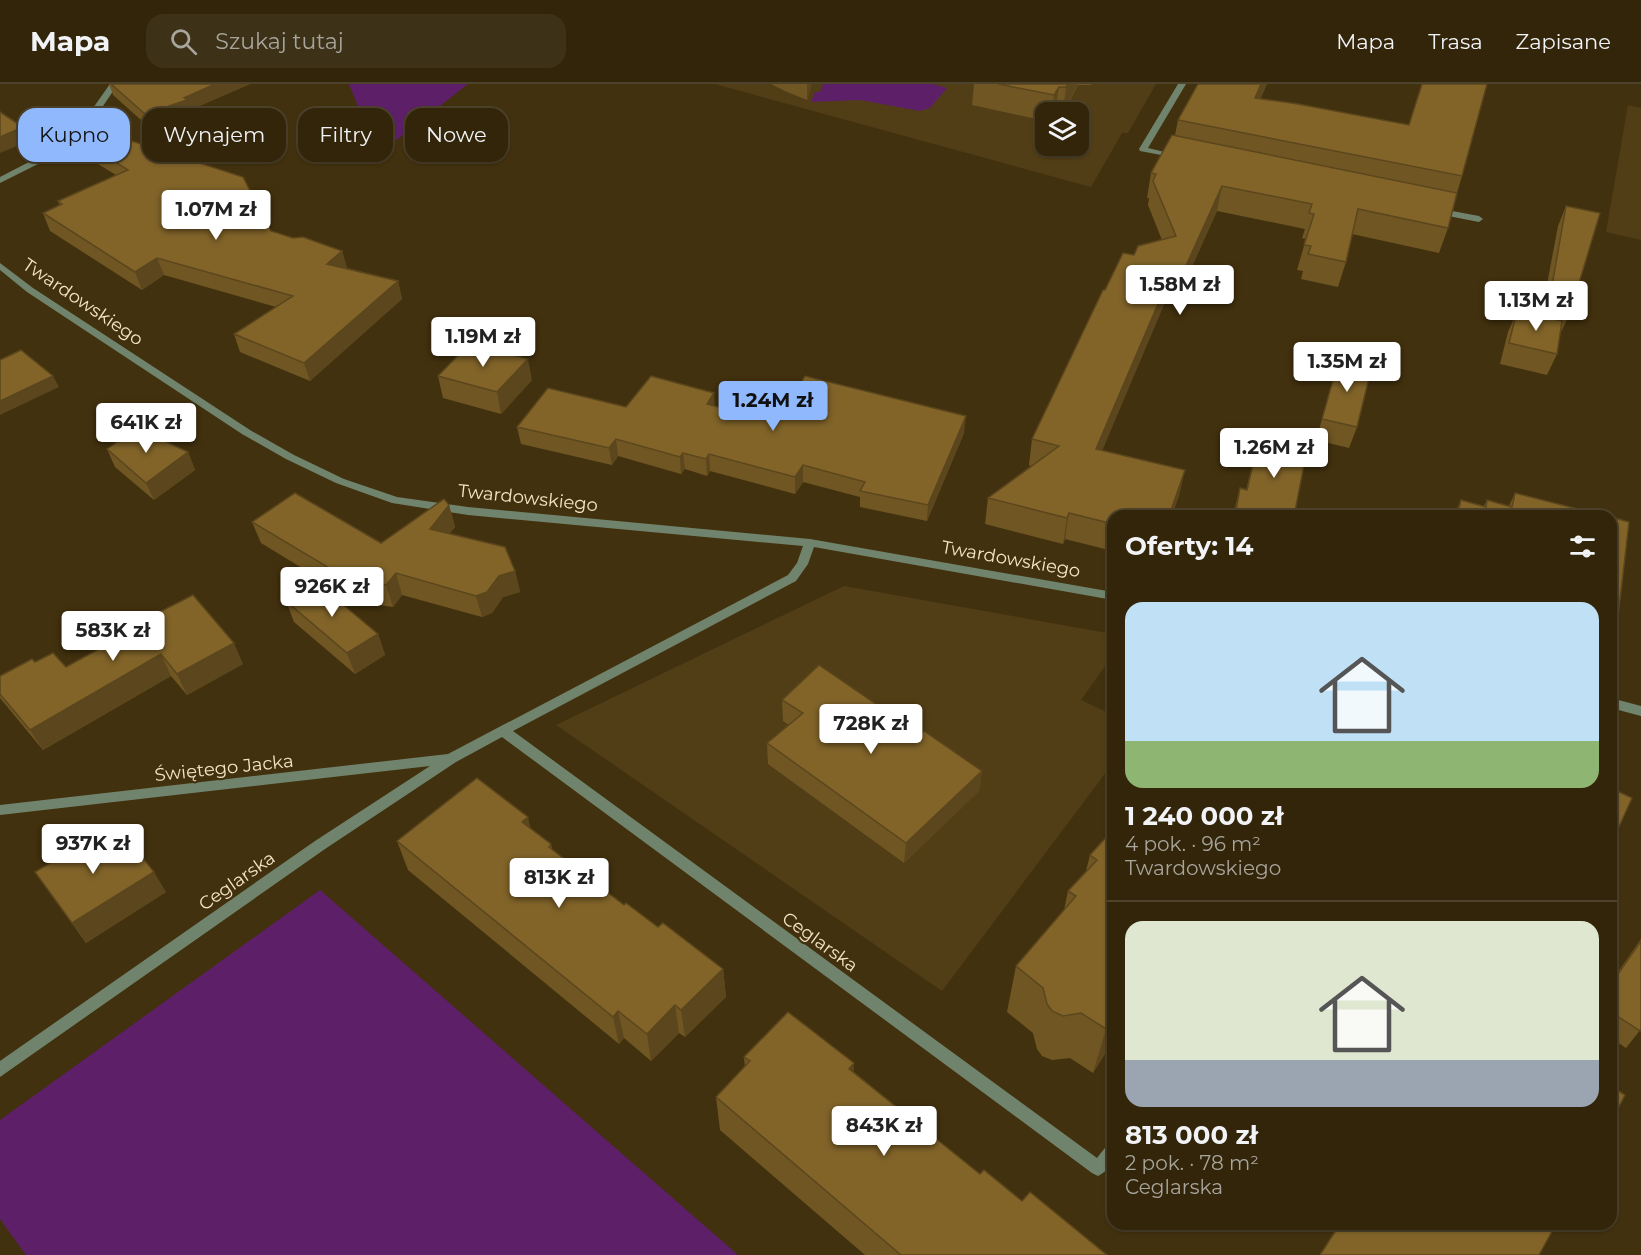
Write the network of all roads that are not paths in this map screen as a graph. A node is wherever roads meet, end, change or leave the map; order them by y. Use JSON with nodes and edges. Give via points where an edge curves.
{"nodes":[{"id":1,"x":114,"y":84,"type":"edge"},
{"id":2,"x":1182,"y":84,"type":"edge"},
{"id":3,"x":1190,"y":159,"type":"edge"},
{"id":4,"x":0,"y":180,"type":"edge"},
{"id":5,"x":1422,"y":208,"type":"edge"},
{"id":6,"x":1479,"y":219,"type":"dead end"},
{"id":7,"x":0,"y":266,"type":"edge"},
{"id":8,"x":810,"y":543,"type":"junction"},
{"id":9,"x":1107,"y":595,"type":"edge"},
{"id":10,"x":1617,"y":705,"type":"edge"},
{"id":11,"x":1641,"y":711,"type":"edge"},
{"id":12,"x":502,"y":730,"type":"junction"},
{"id":13,"x":452,"y":758,"type":"junction"},
{"id":14,"x":0,"y":810,"type":"edge"},
{"id":15,"x":0,"y":1070,"type":"edge"},
{"id":16,"x":1107,"y":1157,"type":"edge"}],
"edges":[{"from":1,"to":4,"type":"street","via":[[63,148]]},
{"from":2,"to":3,"type":"street","via":[[1143,149]]},
{"from":5,"to":6,"type":"street"},
{"from":7,"to":8,"type":"street","name":"Twardowskiego","via":[[30,290],[246,432],[290,457],[366,491],[396,500],[468,511]]},
{"from":8,"to":9,"type":"street","name":"Twardowskiego"},
{"from":8,"to":12,"type":"street","name":"Ceglarska","via":[[792,578]]},
{"from":10,"to":11,"type":"street"},
{"from":12,"to":13,"type":"street","name":"Ceglarska"},
{"from":12,"to":16,"type":"street","name":"Ceglarska","via":[[1098,1168]]},
{"from":13,"to":14,"type":"street","name":"Świętego Jacka"},
{"from":13,"to":15,"type":"street","name":"Ceglarska","via":[[320,845]]}]}
